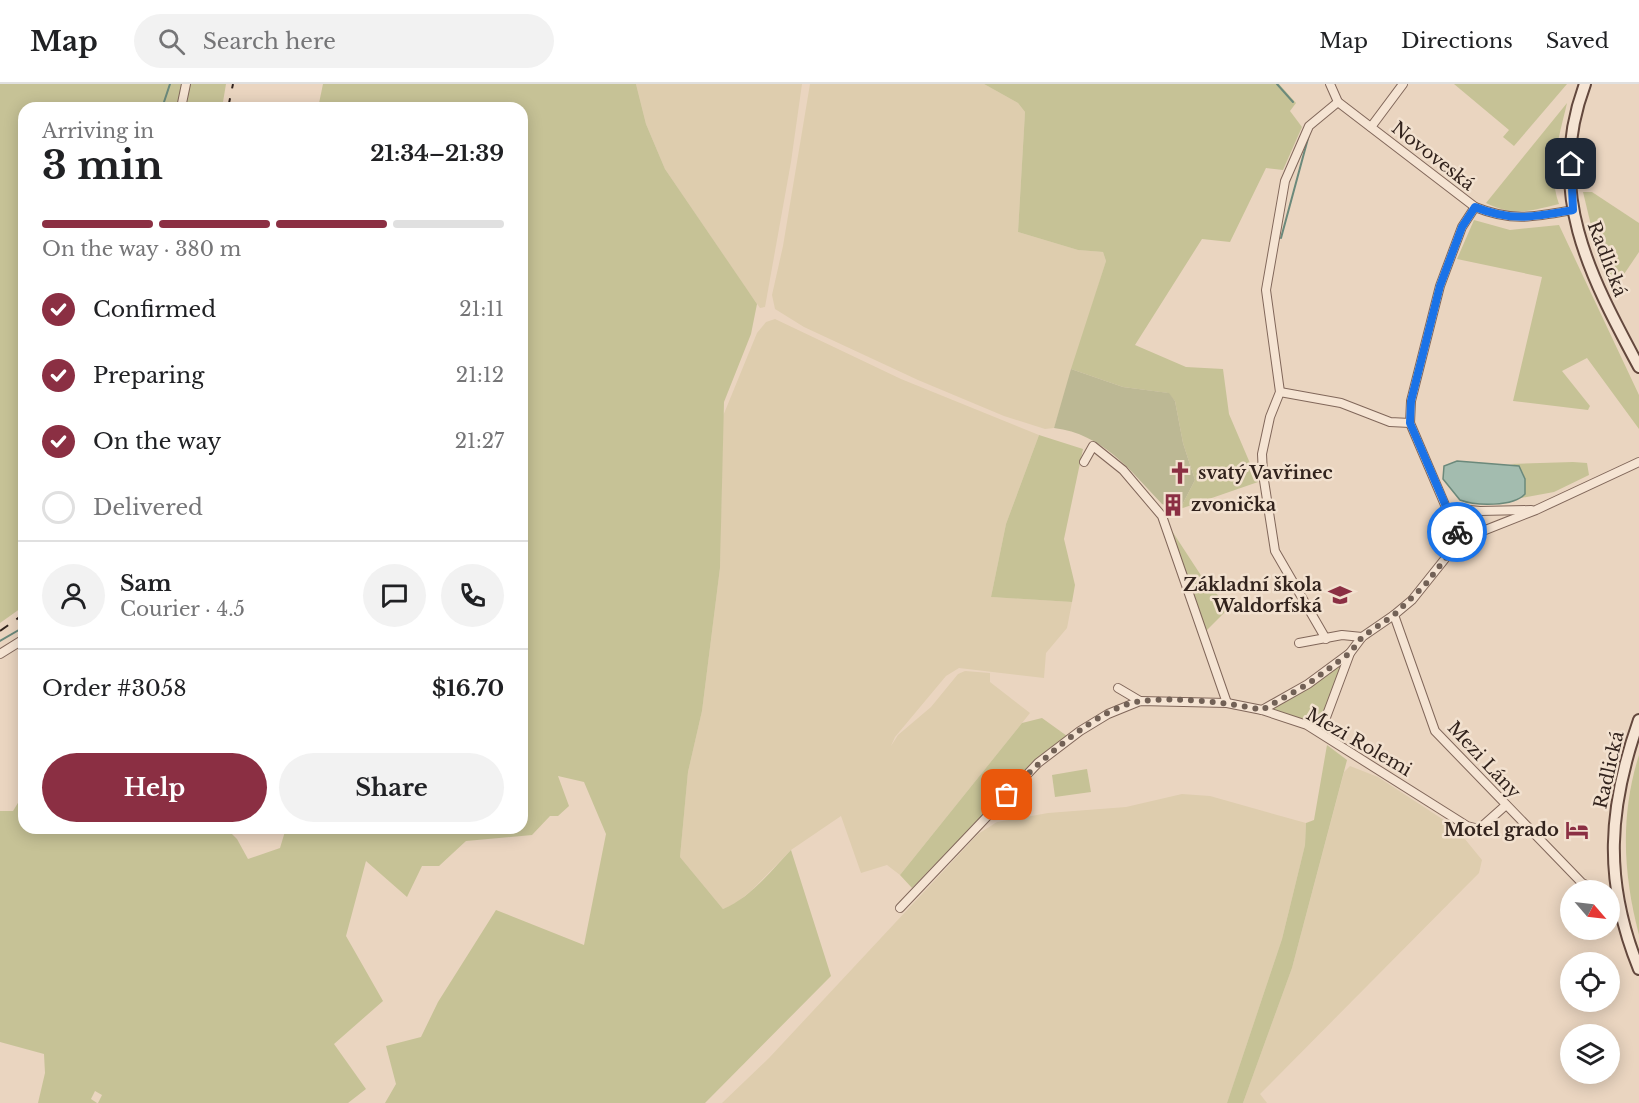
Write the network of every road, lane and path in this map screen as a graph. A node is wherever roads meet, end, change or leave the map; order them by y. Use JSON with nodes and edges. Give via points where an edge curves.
{"nodes":[{"id":1,"x":186,"y":84,"type":"edge"},
{"id":2,"x":1330,"y":84,"type":"edge"},
{"id":3,"x":1403,"y":84,"type":"edge"},
{"id":4,"x":1585,"y":84,"type":"edge"},
{"id":5,"x":182,"y":102,"type":"edge"},
{"id":6,"x":1338,"y":102,"type":"junction"},
{"id":7,"x":1371,"y":127,"type":"junction"},
{"id":8,"x":1475,"y":207,"type":"junction"},
{"id":9,"x":1573,"y":210,"type":"junction"},
{"id":10,"x":1639,"y":367,"type":"edge"},
{"id":11,"x":1280,"y":392,"type":"junction"},
{"id":12,"x":1410,"y":423,"type":"junction"},
{"id":13,"x":1084,"y":462,"type":"dead end"},
{"id":14,"x":1639,"y":462,"type":"edge"},
{"id":15,"x":1449,"y":508,"type":"junction"},
{"id":16,"x":1536,"y":510,"type":"junction"},
{"id":17,"x":1460,"y":540,"type":"junction"},
{"id":18,"x":1394,"y":615,"type":"junction"},
{"id":19,"x":1362,"y":637,"type":"junction"},
{"id":20,"x":1326,"y":639,"type":"junction"},
{"id":21,"x":18,"y":643,"type":"edge"},
{"id":22,"x":1299,"y":643,"type":"dead end"},
{"id":23,"x":1350,"y":653,"type":"junction"},
{"id":24,"x":0,"y":654,"type":"edge"},
{"id":25,"x":1118,"y":688,"type":"dead end"},
{"id":26,"x":1140,"y":701,"type":"junction"},
{"id":27,"x":1227,"y":703,"type":"junction"},
{"id":28,"x":1262,"y":710,"type":"junction"},
{"id":29,"x":1639,"y":720,"type":"edge"},
{"id":30,"x":1307,"y":725,"type":"junction"},
{"id":31,"x":1506,"y":805,"type":"junction"},
{"id":32,"x":1579,"y":880,"type":"edge"},
{"id":33,"x":1613,"y":880,"type":"edge"},
{"id":34,"x":900,"y":908,"type":"dead end"},
{"id":35,"x":1620,"y":913,"type":"edge"},
{"id":36,"x":1639,"y":969,"type":"edge"}],
"edges":[{"from":1,"to":5,"type":"street"},
{"from":2,"to":6,"type":"street","name":"Novoveská"},
{"from":3,"to":7,"type":"street"},
{"from":4,"to":9,"type":"main road","name":"Radlická","via":[[1571,146]]},
{"from":6,"to":7,"type":"street","name":"Novoveská"},
{"from":6,"to":11,"type":"street","via":[[1308,126],[1285,181],[1266,290]]},
{"from":7,"to":8,"type":"street","name":"Novoveská"},
{"from":8,"to":9,"type":"street","name":"Novoveská","via":[[1498,216],[1525,218]]},
{"from":8,"to":12,"type":"street","via":[[1462,227],[1440,286],[1411,401]]},
{"from":9,"to":10,"type":"main road","name":"Radlická","via":[[1592,277]]},
{"from":11,"to":12,"type":"street","via":[[1341,403],[1390,422]]},
{"from":11,"to":20,"type":"street","via":[[1262,454],[1271,533],[1281,561]]},
{"from":12,"to":15,"type":"street"},
{"from":13,"to":27,"type":"street","via":[[1093,446],[1124,470],[1162,516]]},
{"from":14,"to":16,"type":"street"},
{"from":15,"to":16,"type":"street"},
{"from":15,"to":17,"type":"street"},
{"from":16,"to":17,"type":"street"},
{"from":17,"to":18,"type":"street","via":[[1425,585]]},
{"from":18,"to":19,"type":"street"},
{"from":18,"to":31,"type":"street","name":"Mezi Lány","via":[[1435,731]]},
{"from":19,"to":20,"type":"street","via":[[1342,635]]},
{"from":19,"to":23,"type":"street"},
{"from":20,"to":22,"type":"street"},
{"from":21,"to":24,"type":"street"},
{"from":23,"to":28,"type":"street","via":[[1308,684]]},
{"from":23,"to":30,"type":"street","via":[[1325,720],[1320,725]]},
{"from":25,"to":26,"type":"street"},
{"from":26,"to":27,"type":"street","name":"Mezi Rolemi"},
{"from":26,"to":34,"type":"street","name":"Mezi Rolemi","via":[[1080,731],[1038,763]]},
{"from":27,"to":28,"type":"street","name":"Mezi Rolemi"},
{"from":28,"to":30,"type":"street","name":"Mezi Rolemi"},
{"from":29,"to":33,"type":"main road","name":"Radlická","via":[[1616,797]]},
{"from":30,"to":31,"type":"street","name":"Mezi Rolemi","via":[[1467,826],[1479,829]]},
{"from":31,"to":32,"type":"street","name":"Mezi Lány"},
{"from":35,"to":36,"type":"main road","name":"Radlická"}]}
